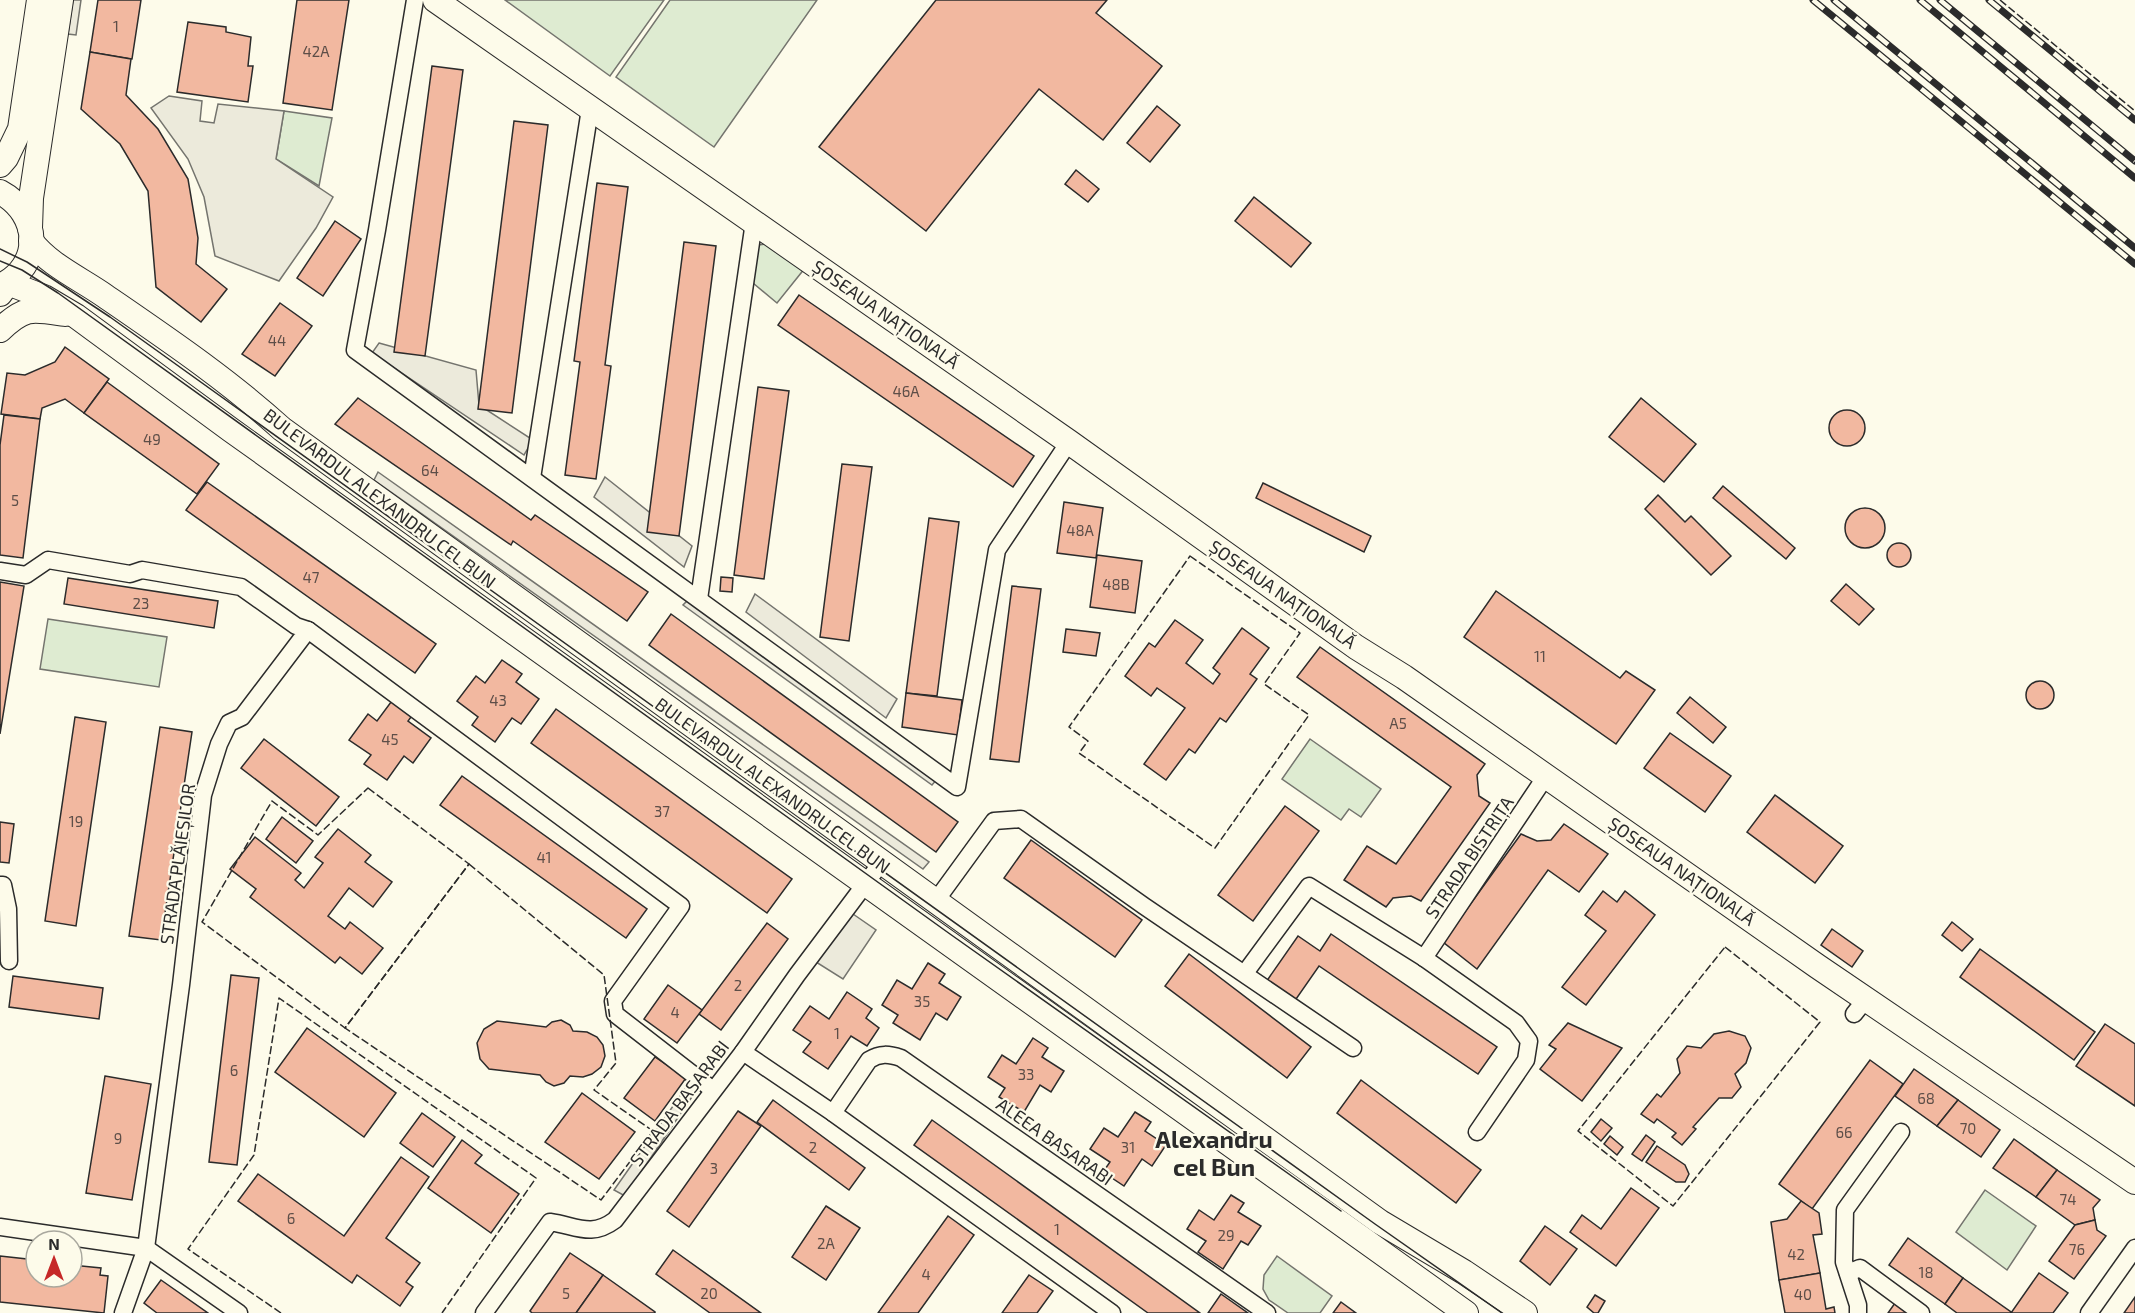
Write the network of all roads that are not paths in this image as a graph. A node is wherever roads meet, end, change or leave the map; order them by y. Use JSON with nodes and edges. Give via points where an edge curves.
{"nodes":[{"id":1,"x":39,"y":0,"type":"edge"},
{"id":2,"x":61,"y":0,"type":"edge"},
{"id":3,"x":415,"y":0,"type":"edge"},
{"id":4,"x":435,"y":0,"type":"edge"},
{"id":5,"x":590,"y":109,"type":"junction"},
{"id":6,"x":0,"y":165,"type":"edge"},
{"id":7,"x":0,"y":192,"type":"edge"},
{"id":8,"x":754,"y":222,"type":"junction"},
{"id":9,"x":31,"y":235,"type":"junction"},
{"id":10,"x":3,"y":288,"type":"edge"},
{"id":11,"x":76,"y":315,"type":"junction"},
{"id":12,"x":0,"y":330,"type":"edge"},
{"id":13,"x":1069,"y":442,"type":"junction"},
{"id":14,"x":532,"y":478,"type":"junction"},
{"id":15,"x":0,"y":571,"type":"edge"},
{"id":16,"x":699,"y":599,"type":"junction"},
{"id":17,"x":308,"y":630,"type":"junction"},
{"id":18,"x":1546,"y":777,"type":"junction"},
{"id":19,"x":881,"y":863,"type":"junction"},
{"id":20,"x":865,"y":884,"type":"junction"},
{"id":21,"x":0,"y":885,"type":"edge"},
{"id":22,"x":935,"y":902,"type":"junction"},
{"id":23,"x":1424,"y":958,"type":"junction"},
{"id":24,"x":9,"y":961,"type":"dead end"},
{"id":25,"x":1245,"y":973,"type":"junction"},
{"id":26,"x":1353,"y":1048,"type":"dead end"},
{"id":27,"x":743,"y":1052,"type":"junction"},
{"id":28,"x":713,"y":1090,"type":"junction"},
{"id":29,"x":833,"y":1113,"type":"junction"},
{"id":30,"x":1477,"y":1132,"type":"dead end"},
{"id":31,"x":1901,"y":1132,"type":"dead end"},
{"id":32,"x":2135,"y":1182,"type":"edge"},
{"id":33,"x":0,"y":1227,"type":"edge"},
{"id":34,"x":146,"y":1248,"type":"junction"},
{"id":35,"x":2135,"y":1248,"type":"edge"},
{"id":36,"x":1848,"y":1273,"type":"junction"},
{"id":37,"x":123,"y":1313,"type":"edge"},
{"id":38,"x":239,"y":1313,"type":"edge"},
{"id":39,"x":484,"y":1313,"type":"edge"},
{"id":40,"x":1112,"y":1313,"type":"edge"},
{"id":41,"x":1267,"y":1313,"type":"edge"},
{"id":42,"x":1466,"y":1313,"type":"edge"},
{"id":43,"x":1525,"y":1313,"type":"edge"},
{"id":44,"x":1858,"y":1313,"type":"edge"},
{"id":45,"x":1921,"y":1313,"type":"edge"},
{"id":46,"x":2089,"y":1313,"type":"edge"}],
"edges":[{"from":1,"to":6,"type":"main road","via":[[20,129]]},
{"from":2,"to":9,"type":"main road","via":[[31,198]]},
{"from":3,"to":14,"type":"street","via":[[355,350]]},
{"from":4,"to":5,"type":"main road","name":"ȘOSEAUA NAȚIONALĂ"},
{"from":5,"to":8,"type":"main road","name":"ȘOSEAUA NAȚIONALĂ"},
{"from":5,"to":14,"type":"street"},
{"from":7,"to":9,"type":"main road","name":"BULEVARDUL ALEXANDRU CEL BUN","via":[[26,215]]},
{"from":8,"to":13,"type":"main road","name":"ȘOSEAUA NAȚIONALĂ"},
{"from":8,"to":16,"type":"street"},
{"from":9,"to":10,"type":"main road","via":[[27,262]]},
{"from":9,"to":19,"type":"main road","name":"BULEVARDUL ALEXANDRU CEL BUN","via":[[46,256],[244,396],[282,429]]},
{"from":10,"to":11,"type":"main road","name":"BULEVARDUL ALEXANDRU CEL BUN","via":[[44,297]]},
{"from":11,"to":12,"type":"main road","via":[[42,310],[22,312]]},
{"from":11,"to":20,"type":"main road","name":"BULEVARDUL ALEXANDRU CEL BUN"},
{"from":13,"to":16,"type":"street","via":[[997,550],[957,787]]},
{"from":13,"to":18,"type":"main road","name":"ȘOSEAUA NAȚIONALĂ"},
{"from":14,"to":16,"type":"street"},
{"from":15,"to":17,"type":"street","via":[[26,575],[48,560],[130,574],[142,570],[241,587],[296,626]]},
{"from":17,"to":28,"type":"street","via":[[681,906],[613,1001],[615,1014]]},
{"from":17,"to":34,"type":"street","name":"STRADA PLĂIEȘILOR","via":[[242,717],[229,723],[203,795]]},
{"from":18,"to":23,"type":"street","name":"STRADA BISTRIȚA"},
{"from":18,"to":32,"type":"main road","name":"ȘOSEAUA NAȚIONALĂ","via":[[1860,1007]]},
{"from":19,"to":20,"type":"street","name":"STRADA BASARABI"},
{"from":19,"to":22,"type":"main road","name":"BULEVARDUL ALEXANDRU CEL BUN"},
{"from":20,"to":27,"type":"street","name":"STRADA BASARABI"},
{"from":20,"to":42,"type":"main road","name":"BULEVARDUL ALEXANDRU CEL BUN"},
{"from":21,"to":24,"type":"street","via":[[8,909]]},
{"from":22,"to":25,"type":"street","via":[[994,821],[1022,819]]},
{"from":22,"to":43,"type":"main road","name":"BULEVARDUL ALEXANDRU CEL BUN","via":[[1380,1222]]},
{"from":23,"to":25,"type":"street","via":[[1309,886]]},
{"from":23,"to":30,"type":"street","via":[[1516,1023],[1529,1041],[1526,1060]]},
{"from":25,"to":26,"type":"street"},
{"from":27,"to":28,"type":"street","name":"STRADA BASARABI"},
{"from":27,"to":29,"type":"street"},
{"from":28,"to":39,"type":"street","name":"STRADA BASARABI","via":[[615,1220],[588,1231],[550,1222]]},
{"from":29,"to":40,"type":"street"},
{"from":29,"to":41,"type":"street","name":"ALEEA BASARABI","via":[[869,1060],[883,1054],[901,1058]]},
{"from":31,"to":36,"type":"street","via":[[1845,1209],[1844,1262]]},
{"from":33,"to":34,"type":"street"},
{"from":34,"to":37,"type":"street","name":"STRADA PLĂIEȘILOR"},
{"from":34,"to":38,"type":"street"},
{"from":35,"to":46,"type":"street"},
{"from":36,"to":44,"type":"street"},
{"from":36,"to":45,"type":"street","via":[[1860,1268]]}]}
